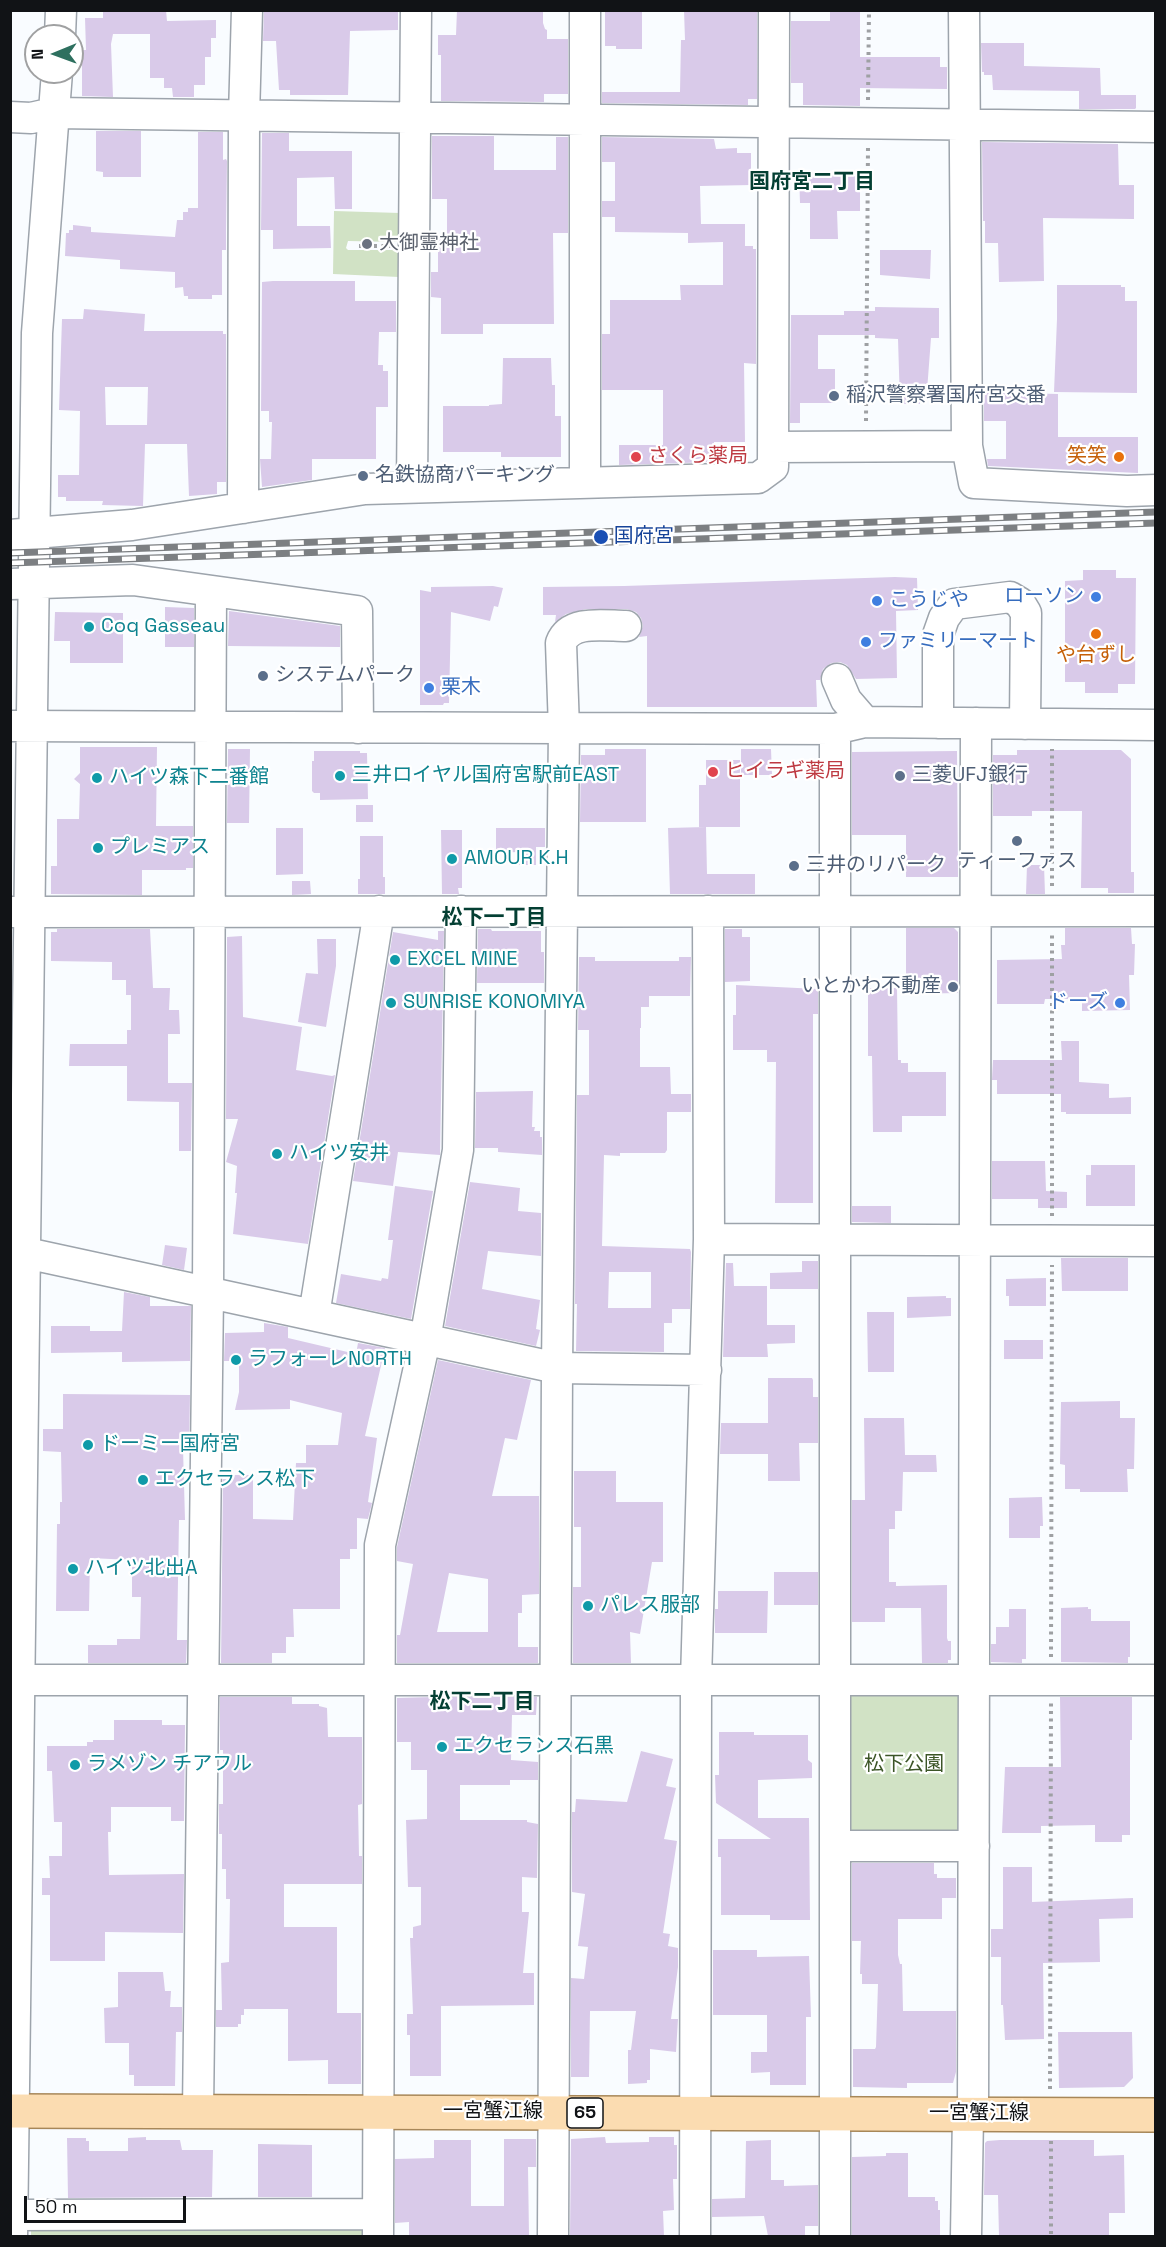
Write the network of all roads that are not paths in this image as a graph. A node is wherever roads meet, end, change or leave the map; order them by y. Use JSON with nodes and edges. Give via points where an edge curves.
{"nodes":[{"id":1,"x":247,"y":10,"type":"edge"},
{"id":2,"x":416,"y":10,"type":"edge"},
{"id":3,"x":585,"y":10,"type":"edge"},
{"id":4,"x":774,"y":10,"type":"edge"},
{"id":5,"x":964,"y":10,"type":"edge"},
{"id":6,"x":56,"y":84,"type":"edge"},
{"id":7,"x":53,"y":113,"type":"junction"},
{"id":8,"x":244,"y":116,"type":"junction"},
{"id":9,"x":10,"y":117,"type":"edge"},
{"id":10,"x":415,"y":118,"type":"junction"},
{"id":11,"x":585,"y":120,"type":"junction"},
{"id":12,"x":774,"y":123,"type":"junction"},
{"id":13,"x":965,"y":125,"type":"junction"},
{"id":14,"x":1155,"y":128,"type":"edge"},
{"id":15,"x":968,"y":446,"type":"junction"},
{"id":16,"x":773,"y":447,"type":"junction"},
{"id":17,"x":585,"y":483,"type":"junction"},
{"id":18,"x":412,"y":487,"type":"junction"},
{"id":19,"x":1155,"y":490,"type":"edge"},
{"id":20,"x":243,"y":508,"type":"junction"},
{"id":21,"x":22,"y":535,"type":"edge"},
{"id":22,"x":22,"y":583,"type":"edge"},
{"id":23,"x":211,"y":591,"type":"junction"},
{"id":24,"x":627,"y":626,"type":"dead end"},
{"id":25,"x":837,"y":679,"type":"dead end"},
{"id":26,"x":865,"y":722,"type":"junction"},
{"id":27,"x":938,"y":723,"type":"junction"},
{"id":28,"x":976,"y":723,"type":"junction"},
{"id":29,"x":1039,"y":724,"type":"junction"},
{"id":30,"x":1155,"y":725,"type":"edge"},
{"id":31,"x":22,"y":726,"type":"edge"},
{"id":32,"x":210,"y":728,"type":"junction"},
{"id":33,"x":358,"y":728,"type":"junction"},
{"id":34,"x":564,"y":729,"type":"junction"},
{"id":35,"x":835,"y":729,"type":"junction"},
{"id":36,"x":210,"y":911,"type":"junction"},
{"id":37,"x":379,"y":911,"type":"junction"},
{"id":38,"x":461,"y":911,"type":"junction"},
{"id":39,"x":562,"y":911,"type":"junction"},
{"id":40,"x":708,"y":911,"type":"junction"},
{"id":41,"x":836,"y":911,"type":"junction"},
{"id":42,"x":976,"y":911,"type":"junction"},
{"id":43,"x":20,"y":912,"type":"edge"},
{"id":44,"x":1155,"y":912,"type":"edge"},
{"id":45,"x":709,"y":1239,"type":"junction"},
{"id":46,"x":835,"y":1240,"type":"junction"},
{"id":47,"x":975,"y":1240,"type":"junction"},
{"id":48,"x":1155,"y":1241,"type":"edge"},
{"id":49,"x":21,"y":1242,"type":"edge"},
{"id":50,"x":208,"y":1293,"type":"junction"},
{"id":51,"x":314,"y":1315,"type":"junction"},
{"id":52,"x":425,"y":1340,"type":"junction"},
{"id":53,"x":557,"y":1368,"type":"junction"},
{"id":54,"x":705,"y":1370,"type":"junction"},
{"id":55,"x":17,"y":1384,"type":"edge"},
{"id":56,"x":15,"y":1680,"type":"edge"},
{"id":57,"x":204,"y":1680,"type":"junction"},
{"id":58,"x":380,"y":1680,"type":"junction"},
{"id":59,"x":556,"y":1680,"type":"junction"},
{"id":60,"x":696,"y":1680,"type":"junction"},
{"id":61,"x":835,"y":1680,"type":"junction"},
{"id":62,"x":974,"y":1680,"type":"junction"},
{"id":63,"x":1155,"y":1680,"type":"edge"},
{"id":64,"x":835,"y":1846,"type":"junction"},
{"id":65,"x":974,"y":1846,"type":"junction"},
{"id":66,"x":12,"y":2111,"type":"edge"},
{"id":67,"x":198,"y":2111,"type":"junction"},
{"id":68,"x":379,"y":2112,"type":"junction"},
{"id":69,"x":553,"y":2113,"type":"junction"},
{"id":70,"x":695,"y":2113,"type":"junction"},
{"id":71,"x":835,"y":2114,"type":"junction"},
{"id":72,"x":970,"y":2114,"type":"junction"},
{"id":73,"x":1155,"y":2115,"type":"edge"},
{"id":74,"x":378,"y":2225,"type":"edge"},
{"id":75,"x":13,"y":2226,"type":"edge"},
{"id":76,"x":553,"y":2236,"type":"edge"},
{"id":77,"x":695,"y":2236,"type":"edge"},
{"id":78,"x":835,"y":2236,"type":"edge"},
{"id":79,"x":966,"y":2236,"type":"edge"}],
"edges":[{"from":1,"to":8,"type":"street"},
{"from":2,"to":10,"type":"street"},
{"from":3,"to":11,"type":"street"},
{"from":4,"to":12,"type":"street"},
{"from":5,"to":13,"type":"street"},
{"from":6,"to":7,"type":"street"},
{"from":7,"to":8,"type":"street"},
{"from":7,"to":9,"type":"street"},
{"from":7,"to":21,"type":"street"},
{"from":8,"to":10,"type":"street"},
{"from":8,"to":20,"type":"street"},
{"from":10,"to":11,"type":"street"},
{"from":10,"to":18,"type":"street"},
{"from":11,"to":12,"type":"street"},
{"from":11,"to":17,"type":"street"},
{"from":12,"to":13,"type":"street"},
{"from":12,"to":16,"type":"street"},
{"from":13,"to":14,"type":"street"},
{"from":13,"to":15,"type":"street"},
{"from":15,"to":16,"type":"street"},
{"from":15,"to":19,"type":"street","via":[[974,483]]},
{"from":16,"to":17,"type":"street","via":[[773,467],[758,478]]},
{"from":17,"to":18,"type":"street"},
{"from":18,"to":20,"type":"street","via":[[365,489]]},
{"from":20,"to":21,"type":"street","via":[[132,525]]},
{"from":21,"to":22,"type":"street"},
{"from":22,"to":23,"type":"street","via":[[133,580]]},
{"from":22,"to":31,"type":"street"},
{"from":23,"to":32,"type":"street"},
{"from":23,"to":33,"type":"street","via":[[357,611]]},
{"from":24,"to":34,"type":"street","via":[[577,627],[564,635]]},
{"from":25,"to":26,"type":"street","via":[[846,700]]},
{"from":26,"to":27,"type":"street"},
{"from":26,"to":35,"type":"street"},
{"from":27,"to":28,"type":"street"},
{"from":27,"to":29,"type":"street","via":[[938,635],[944,618],[954,604],[1010,597],[1026,613]]},
{"from":28,"to":29,"type":"street"},
{"from":28,"to":42,"type":"street"},
{"from":29,"to":30,"type":"street"},
{"from":31,"to":32,"type":"street"},
{"from":31,"to":43,"type":"street"},
{"from":32,"to":33,"type":"street"},
{"from":32,"to":36,"type":"street"},
{"from":33,"to":34,"type":"street"},
{"from":34,"to":35,"type":"street"},
{"from":34,"to":39,"type":"street"},
{"from":35,"to":41,"type":"street"},
{"from":36,"to":37,"type":"street"},
{"from":36,"to":43,"type":"street"},
{"from":36,"to":50,"type":"street"},
{"from":37,"to":38,"type":"street"},
{"from":37,"to":51,"type":"street"},
{"from":38,"to":39,"type":"street"},
{"from":38,"to":52,"type":"street","via":[[458,1150]]},
{"from":39,"to":40,"type":"street"},
{"from":39,"to":53,"type":"street"},
{"from":40,"to":41,"type":"street"},
{"from":40,"to":45,"type":"street"},
{"from":41,"to":42,"type":"street"},
{"from":41,"to":46,"type":"street"},
{"from":42,"to":44,"type":"street"},
{"from":42,"to":47,"type":"street"},
{"from":43,"to":49,"type":"street"},
{"from":45,"to":46,"type":"street"},
{"from":45,"to":54,"type":"street"},
{"from":46,"to":47,"type":"street"},
{"from":46,"to":61,"type":"street"},
{"from":47,"to":48,"type":"street"},
{"from":47,"to":62,"type":"street"},
{"from":49,"to":50,"type":"street"},
{"from":49,"to":55,"type":"street"},
{"from":50,"to":51,"type":"street"},
{"from":50,"to":57,"type":"street"},
{"from":51,"to":52,"type":"street"},
{"from":52,"to":53,"type":"street"},
{"from":52,"to":58,"type":"street","via":[[380,1545]]},
{"from":53,"to":54,"type":"street"},
{"from":53,"to":59,"type":"street"},
{"from":54,"to":60,"type":"street"},
{"from":55,"to":56,"type":"street"},
{"from":56,"to":57,"type":"street"},
{"from":56,"to":66,"type":"street"},
{"from":57,"to":58,"type":"street"},
{"from":57,"to":67,"type":"street"},
{"from":58,"to":59,"type":"street"},
{"from":58,"to":68,"type":"street"},
{"from":59,"to":60,"type":"street"},
{"from":59,"to":69,"type":"street"},
{"from":60,"to":61,"type":"street"},
{"from":60,"to":70,"type":"street"},
{"from":61,"to":62,"type":"street"},
{"from":61,"to":64,"type":"street"},
{"from":62,"to":63,"type":"street"},
{"from":62,"to":65,"type":"street"},
{"from":64,"to":65,"type":"street"},
{"from":64,"to":71,"type":"street"},
{"from":65,"to":72,"type":"street"},
{"from":66,"to":67,"type":"main road","name":"一宮蟹江線","number":"65"},
{"from":66,"to":75,"type":"street"},
{"from":67,"to":68,"type":"main road","name":"一宮蟹江線","number":"65"},
{"from":68,"to":69,"type":"main road","name":"一宮蟹江線","number":"65"},
{"from":68,"to":74,"type":"street"},
{"from":69,"to":70,"type":"main road","name":"一宮蟹江線","number":"65"},
{"from":69,"to":76,"type":"street"},
{"from":70,"to":71,"type":"main road","name":"一宮蟹江線","number":"65"},
{"from":70,"to":77,"type":"street"},
{"from":71,"to":72,"type":"main road","name":"一宮蟹江線","number":"65"},
{"from":71,"to":78,"type":"street"},
{"from":72,"to":73,"type":"main road","name":"一宮蟹江線","number":"65"},
{"from":72,"to":79,"type":"street"},
{"from":74,"to":75,"type":"street"}]}
